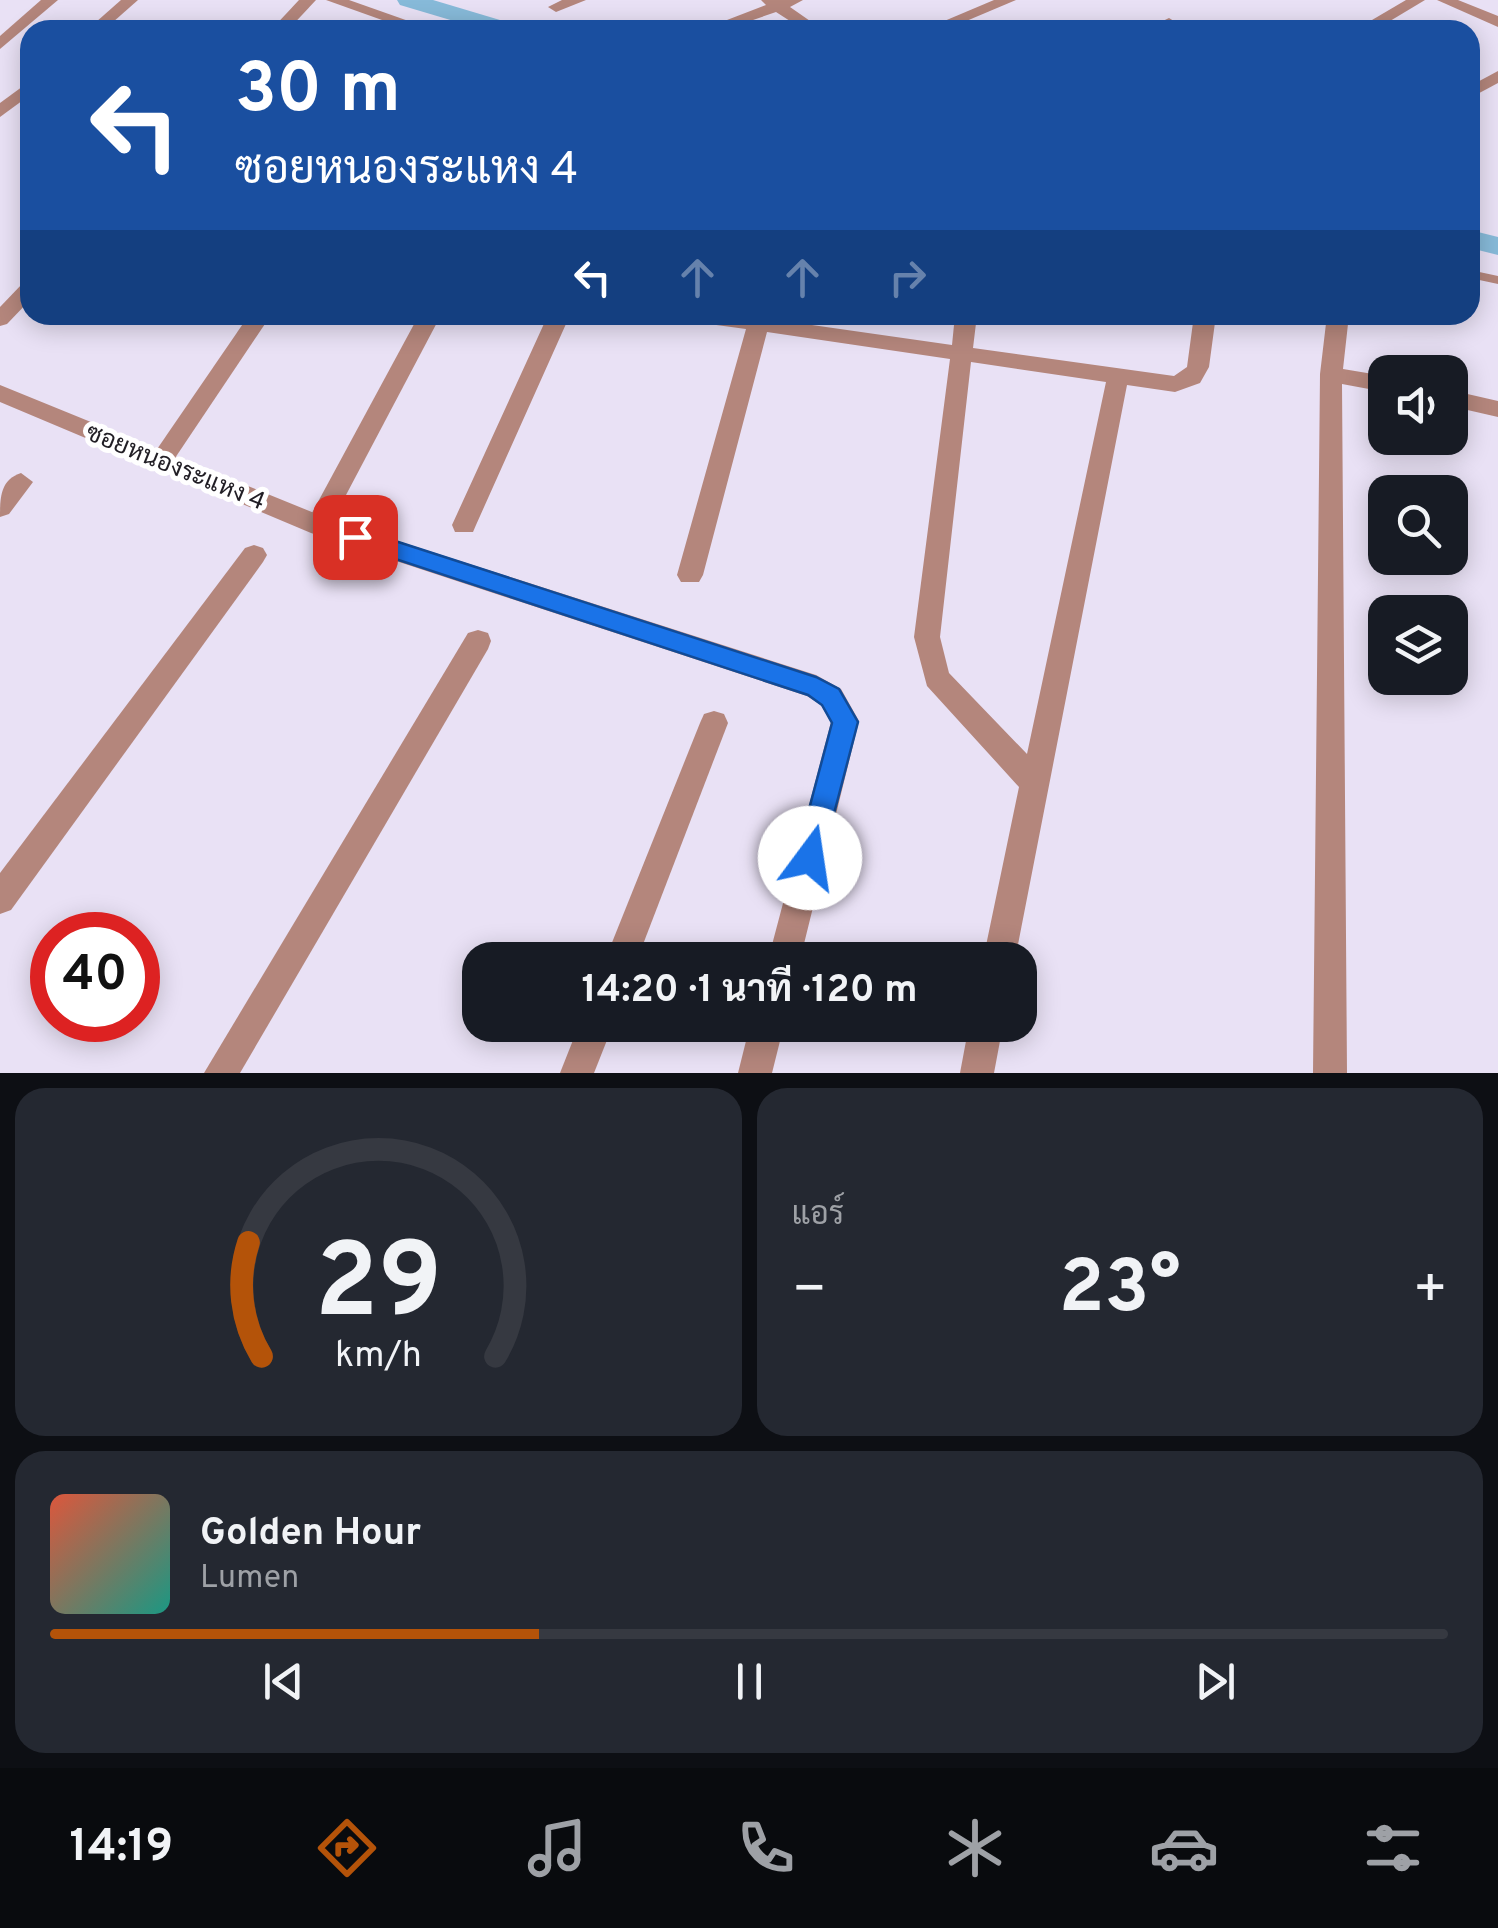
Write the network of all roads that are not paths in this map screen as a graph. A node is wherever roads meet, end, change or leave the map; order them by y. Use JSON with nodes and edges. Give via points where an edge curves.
{"nodes":[{"id":1,"x":50,"y":0,"type":"edge"},
{"id":2,"x":130,"y":0,"type":"edge"},
{"id":3,"x":308,"y":0,"type":"edge"},
{"id":4,"x":334,"y":0,"type":"edge"},
{"id":5,"x":578,"y":0,"type":"edge"},
{"id":6,"x":795,"y":0,"type":"edge"},
{"id":7,"x":1008,"y":0,"type":"edge"},
{"id":8,"x":1416,"y":0,"type":"edge"},
{"id":9,"x":1445,"y":0,"type":"edge"},
{"id":10,"x":773,"y":3,"type":"edge"},
{"id":11,"x":556,"y":7,"type":"dead end"},
{"id":12,"x":27,"y":20,"type":"edge"},
{"id":13,"x":107,"y":20,"type":"edge"},
{"id":14,"x":289,"y":20,"type":"edge"},
{"id":15,"x":395,"y":20,"type":"edge"},
{"id":16,"x":732,"y":20,"type":"edge"},
{"id":17,"x":800,"y":20,"type":"edge"},
{"id":18,"x":957,"y":20,"type":"edge"},
{"id":19,"x":1381,"y":20,"type":"edge"},
{"id":20,"x":1498,"y":22,"type":"edge"},
{"id":21,"x":20,"y":26,"type":"edge"},
{"id":22,"x":0,"y":44,"type":"edge"},
{"id":23,"x":20,"y":95,"type":"edge"},
{"id":24,"x":0,"y":112,"type":"edge"},
{"id":25,"x":20,"y":298,"type":"edge"},
{"id":26,"x":0,"y":319,"type":"edge"},
{"id":27,"x":253,"y":325,"type":"edge"},
{"id":28,"x":425,"y":325,"type":"edge"},
{"id":29,"x":554,"y":325,"type":"edge"},
{"id":30,"x":758,"y":325,"type":"edge"},
{"id":31,"x":796,"y":325,"type":"edge"},
{"id":32,"x":965,"y":325,"type":"edge"},
{"id":33,"x":1204,"y":325,"type":"edge"},
{"id":34,"x":1337,"y":325,"type":"edge"},
{"id":35,"x":962,"y":353,"type":"junction"},
{"id":36,"x":1331,"y":374,"type":"junction"},
{"id":37,"x":1118,"y":375,"type":"junction"},
{"id":38,"x":1368,"y":381,"type":"edge"},
{"id":39,"x":0,"y":394,"type":"edge"},
{"id":40,"x":1468,"y":402,"type":"edge"},
{"id":41,"x":1498,"y":410,"type":"edge"},
{"id":42,"x":161,"y":460,"type":"junction"},
{"id":43,"x":21,"y":482,"type":"dead end"},
{"id":44,"x":0,"y":508,"type":"edge"},
{"id":45,"x":318,"y":524,"type":"junction"},
{"id":46,"x":464,"y":525,"type":"dead end"},
{"id":47,"x":254,"y":555,"type":"dead end"},
{"id":48,"x":690,"y":576,"type":"dead end"},
{"id":49,"x":478,"y":641,"type":"dead end"},
{"id":50,"x":714,"y":722,"type":"dead end"},
{"id":51,"x":1035,"y":783,"type":"junction"},
{"id":52,"x":0,"y":899,"type":"edge"},
{"id":53,"x":628,"y":942,"type":"edge"},
{"id":54,"x":789,"y":942,"type":"edge"},
{"id":55,"x":1003,"y":942,"type":"edge"},
{"id":56,"x":589,"y":1042,"type":"edge"},
{"id":57,"x":763,"y":1042,"type":"edge"},
{"id":58,"x":983,"y":1042,"type":"edge"},
{"id":59,"x":221,"y":1073,"type":"edge"},
{"id":60,"x":577,"y":1073,"type":"edge"},
{"id":61,"x":755,"y":1073,"type":"edge"},
{"id":62,"x":977,"y":1073,"type":"edge"},
{"id":63,"x":1330,"y":1073,"type":"edge"}],
"edges":[{"from":1,"to":12,"type":"street"},
{"from":2,"to":13,"type":"street"},
{"from":3,"to":14,"type":"street"},
{"from":4,"to":15,"type":"street"},
{"from":5,"to":11,"type":"street"},
{"from":6,"to":10,"type":"street"},
{"from":7,"to":18,"type":"street"},
{"from":8,"to":19,"type":"street"},
{"from":9,"to":20,"type":"street"},
{"from":10,"to":16,"type":"street"},
{"from":10,"to":17,"type":"street"},
{"from":21,"to":22,"type":"street"},
{"from":23,"to":24,"type":"street"},
{"from":25,"to":26,"type":"street"},
{"from":27,"to":42,"type":"street"},
{"from":28,"to":45,"type":"street"},
{"from":29,"to":46,"type":"street"},
{"from":30,"to":48,"type":"street"},
{"from":31,"to":35,"type":"street"},
{"from":32,"to":35,"type":"street"},
{"from":33,"to":37,"type":"street","via":[[1192,378],[1174,384]]},
{"from":34,"to":36,"type":"street"},
{"from":35,"to":37,"type":"street"},
{"from":35,"to":51,"type":"street","via":[[928,636],[937,678]]},
{"from":36,"to":38,"type":"street"},
{"from":36,"to":63,"type":"street"},
{"from":37,"to":51,"type":"street"},
{"from":39,"to":42,"type":"street","name":"ซอยหนองระแหง 4"},
{"from":40,"to":41,"type":"street"},
{"from":42,"to":45,"type":"street","name":"ซอยหนองระแหง 4"},
{"from":43,"to":44,"type":"street"},
{"from":45,"to":54,"type":"street","name":"ซอยหนองระแหง 4","via":[[830,697],[845,722]]},
{"from":47,"to":52,"type":"street"},
{"from":49,"to":59,"type":"street"},
{"from":50,"to":53,"type":"street"},
{"from":51,"to":55,"type":"street"},
{"from":56,"to":60,"type":"street"},
{"from":57,"to":61,"type":"street"},
{"from":58,"to":62,"type":"street"}]}
